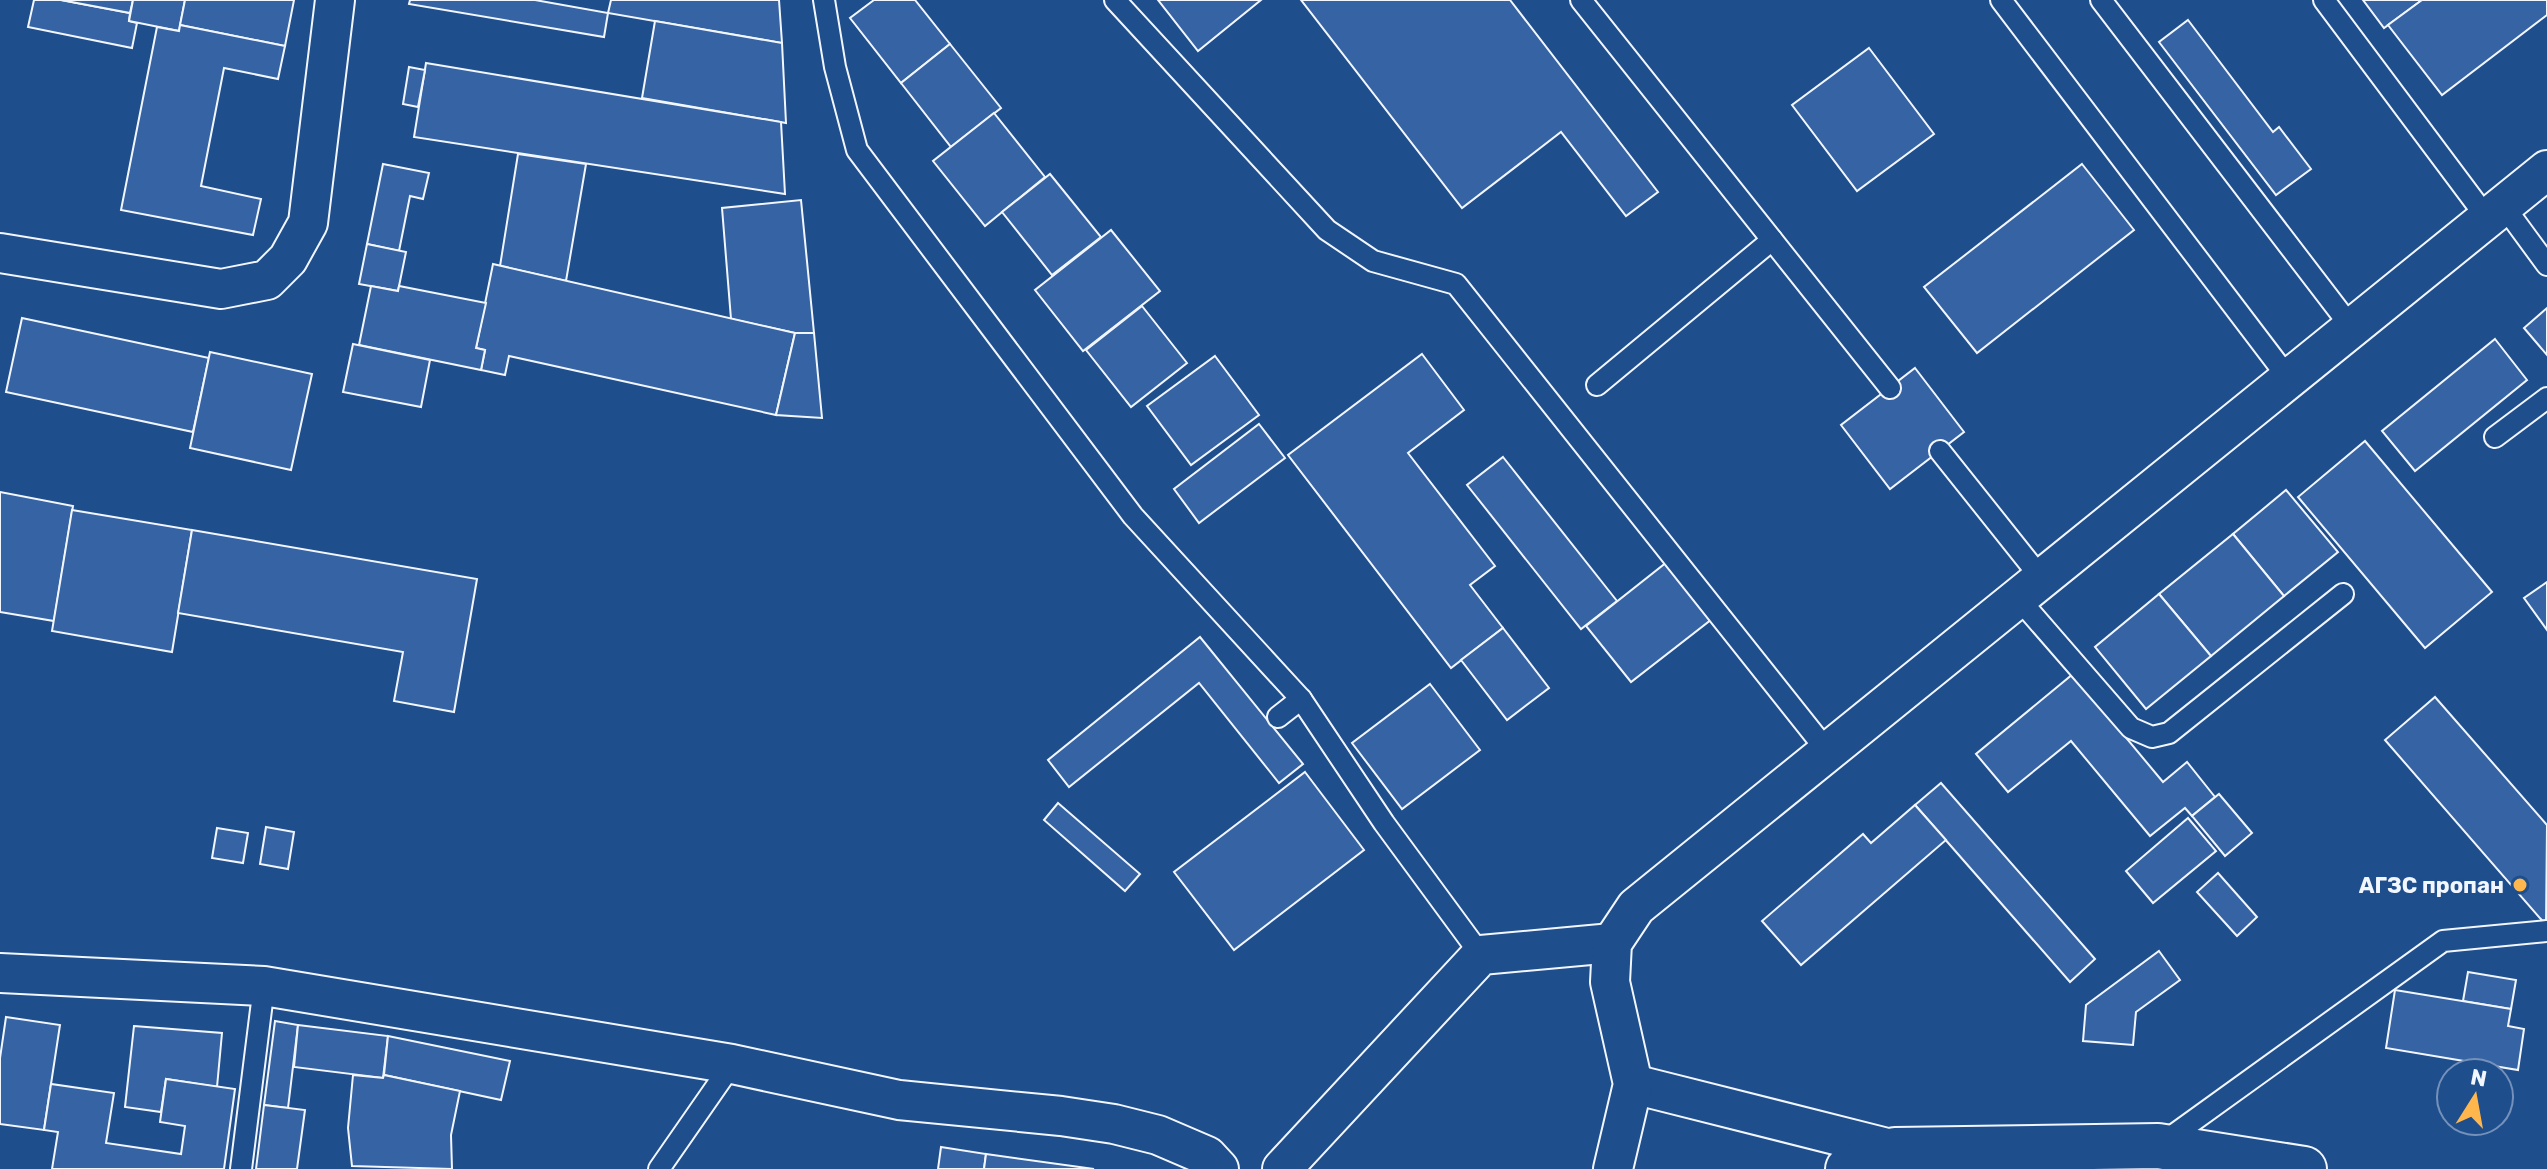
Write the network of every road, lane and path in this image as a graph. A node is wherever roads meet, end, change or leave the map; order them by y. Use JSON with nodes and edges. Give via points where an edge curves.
{"nodes":[{"id":1,"x":335,"y":0,"type":"edge"},
{"id":2,"x":824,"y":0,"type":"edge"},
{"id":3,"x":1115,"y":0,"type":"edge"},
{"id":4,"x":1581,"y":0,"type":"edge"},
{"id":5,"x":2001,"y":0,"type":"edge"},
{"id":6,"x":2101,"y":0,"type":"edge"},
{"id":7,"x":2324,"y":0,"type":"edge"},
{"id":8,"x":2547,"y":170,"type":"edge"},
{"id":9,"x":2495,"y":212,"type":"junction"},
{"id":10,"x":1772,"y":240,"type":"junction"},
{"id":11,"x":0,"y":253,"type":"edge"},
{"id":12,"x":2547,"y":265,"type":"edge"},
{"id":13,"x":2352,"y":328,"type":"junction"},
{"id":14,"x":2289,"y":379,"type":"junction"},
{"id":15,"x":1597,"y":385,"type":"dead end"},
{"id":16,"x":1890,"y":388,"type":"dead end"},
{"id":17,"x":2547,"y":398,"type":"edge"},
{"id":18,"x":2495,"y":437,"type":"dead end"},
{"id":19,"x":1940,"y":451,"type":"dead end"},
{"id":20,"x":2030,"y":588,"type":"junction"},
{"id":21,"x":2343,"y":594,"type":"dead end"},
{"id":22,"x":1301,"y":699,"type":"junction"},
{"id":23,"x":1278,"y":717,"type":"dead end"},
{"id":24,"x":1828,"y":752,"type":"junction"},
{"id":25,"x":2547,"y":931,"type":"edge"},
{"id":26,"x":1612,"y":943,"type":"junction"},
{"id":27,"x":1481,"y":955,"type":"junction"},
{"id":28,"x":0,"y":973,"type":"edge"},
{"id":29,"x":264,"y":986,"type":"junction"},
{"id":30,"x":732,"y":1064,"type":"junction"},
{"id":31,"x":1633,"y":1084,"type":"junction"},
{"id":32,"x":2158,"y":1146,"type":"junction"},
{"id":33,"x":1895,"y":1150,"type":"junction"},
{"id":34,"x":241,"y":1169,"type":"edge"},
{"id":35,"x":659,"y":1169,"type":"edge"},
{"id":36,"x":1219,"y":1169,"type":"edge"},
{"id":37,"x":1282,"y":1169,"type":"edge"},
{"id":38,"x":1613,"y":1169,"type":"edge"},
{"id":39,"x":1848,"y":1169,"type":"edge"},
{"id":40,"x":2304,"y":1169,"type":"edge"}],
"edges":[{"from":1,"to":11,"type":"street","via":[[308,223],[288,259],[267,280],[221,289]]},
{"from":2,"to":22,"type":"lane","via":[[857,150],[1133,516]]},
{"from":3,"to":24,"type":"lane","via":[[1327,230],[1373,261],[1456,284]]},
{"from":4,"to":10,"type":"lane"},
{"from":5,"to":14,"type":"lane"},
{"from":6,"to":13,"type":"lane"},
{"from":7,"to":9,"type":"lane"},
{"from":8,"to":9,"type":"street"},
{"from":9,"to":12,"type":"lane"},
{"from":9,"to":13,"type":"street"},
{"from":10,"to":15,"type":"lane"},
{"from":10,"to":16,"type":"lane"},
{"from":13,"to":14,"type":"street"},
{"from":14,"to":20,"type":"street"},
{"from":17,"to":18,"type":"lane"},
{"from":19,"to":20,"type":"lane"},
{"from":20,"to":21,"type":"lane","via":[[2131,728],[2152,737],[2169,733]]},
{"from":20,"to":24,"type":"street"},
{"from":22,"to":23,"type":"lane"},
{"from":22,"to":27,"type":"lane"},
{"from":24,"to":26,"type":"street","via":[[1636,907]]},
{"from":25,"to":32,"type":"lane","via":[[2443,941]]},
{"from":26,"to":27,"type":"street"},
{"from":26,"to":31,"type":"street","via":[[1610,982]]},
{"from":27,"to":37,"type":"street"},
{"from":28,"to":29,"type":"street"},
{"from":29,"to":30,"type":"street"},
{"from":29,"to":34,"type":"lane"},
{"from":30,"to":35,"type":"lane"},
{"from":30,"to":36,"type":"street","via":[[899,1100],[1114,1124],[1158,1135],[1207,1156]]},
{"from":31,"to":33,"type":"street"},
{"from":31,"to":38,"type":"street"},
{"from":32,"to":33,"type":"main road"},
{"from":32,"to":40,"type":"main road"},
{"from":33,"to":39,"type":"main road"}]}
